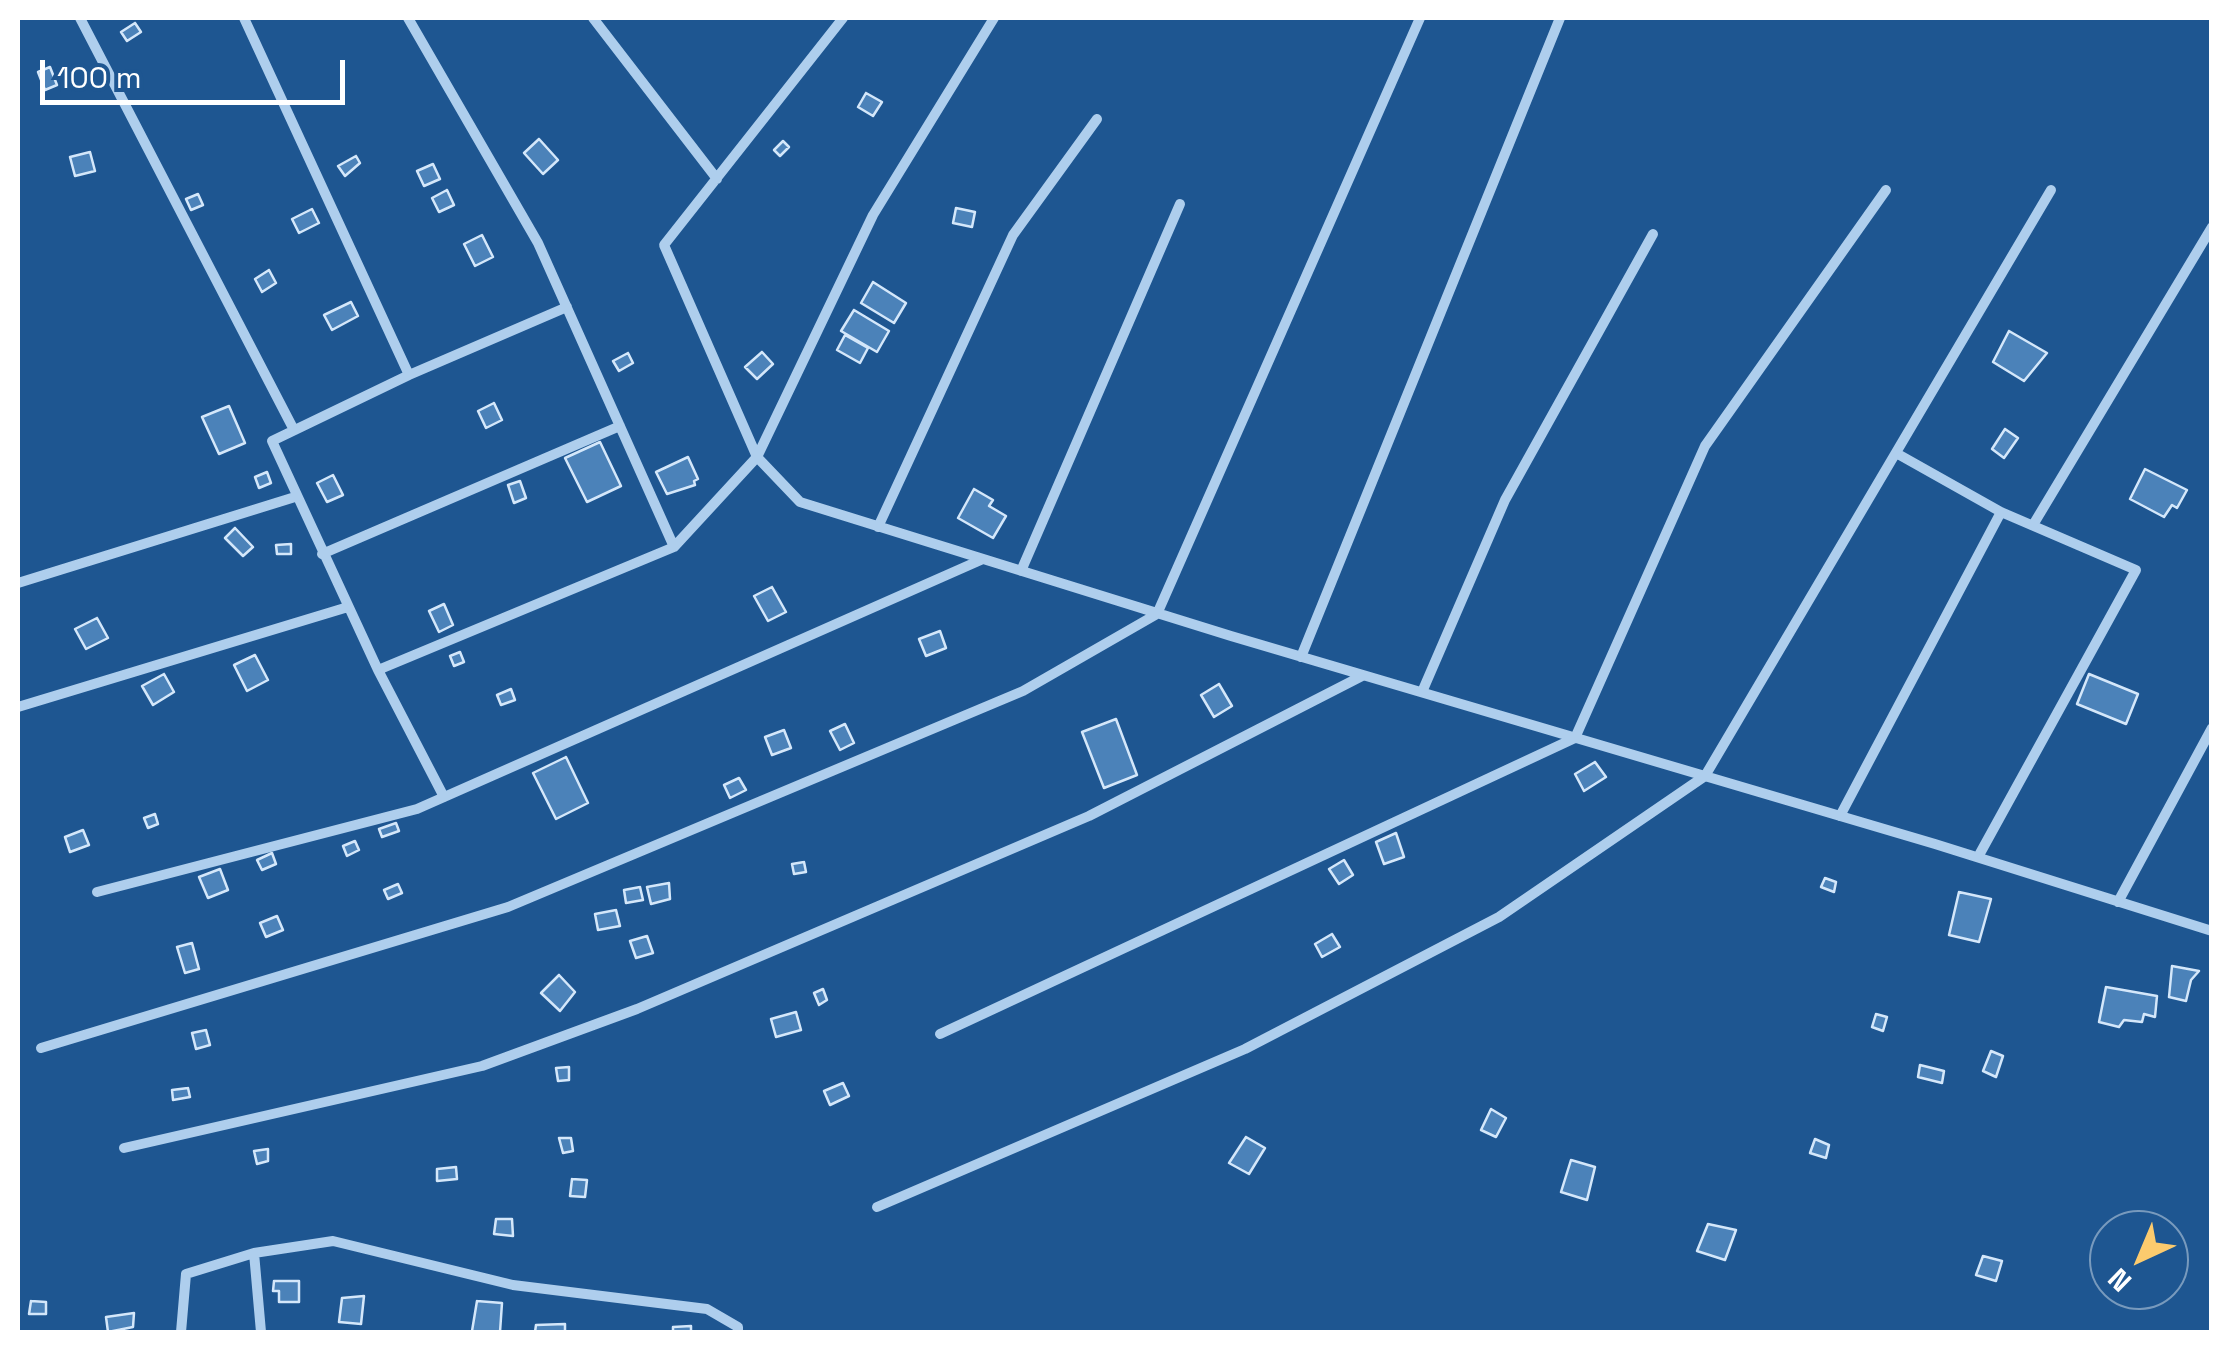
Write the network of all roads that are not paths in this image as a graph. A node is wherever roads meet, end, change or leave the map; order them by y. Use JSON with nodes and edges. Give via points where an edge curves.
{"nodes":[{"id":1,"x":80,"y":18,"type":"edge"},
{"id":2,"x":244,"y":18,"type":"edge"},
{"id":3,"x":408,"y":18,"type":"edge"},
{"id":4,"x":593,"y":18,"type":"edge"},
{"id":5,"x":843,"y":18,"type":"edge"},
{"id":6,"x":994,"y":18,"type":"edge"},
{"id":7,"x":1420,"y":18,"type":"edge"},
{"id":8,"x":1560,"y":18,"type":"edge"},
{"id":9,"x":1097,"y":118,"type":"dead end"},
{"id":10,"x":717,"y":179,"type":"junction"},
{"id":11,"x":1886,"y":190,"type":"dead end"},
{"id":12,"x":2051,"y":190,"type":"dead end"},
{"id":13,"x":1180,"y":204,"type":"dead end"},
{"id":14,"x":2212,"y":228,"type":"edge"},
{"id":15,"x":1654,"y":234,"type":"dead end"},
{"id":16,"x":567,"y":307,"type":"junction"},
{"id":17,"x":409,"y":375,"type":"junction"},
{"id":18,"x":620,"y":426,"type":"junction"},
{"id":19,"x":294,"y":430,"type":"junction"},
{"id":20,"x":1896,"y":453,"type":"junction"},
{"id":21,"x":757,"y":457,"type":"junction"},
{"id":22,"x":295,"y":497,"type":"junction"},
{"id":23,"x":2001,"y":512,"type":"junction"},
{"id":24,"x":2032,"y":525,"type":"junction"},
{"id":25,"x":878,"y":527,"type":"junction"},
{"id":26,"x":674,"y":547,"type":"junction"},
{"id":27,"x":322,"y":554,"type":"junction"},
{"id":28,"x":983,"y":559,"type":"junction"},
{"id":29,"x":1021,"y":571,"type":"junction"},
{"id":30,"x":18,"y":583,"type":"edge"},
{"id":31,"x":348,"y":607,"type":"junction"},
{"id":32,"x":1157,"y":614,"type":"junction"},
{"id":33,"x":1302,"y":657,"type":"junction"},
{"id":34,"x":378,"y":670,"type":"junction"},
{"id":35,"x":1363,"y":675,"type":"junction"},
{"id":36,"x":1422,"y":692,"type":"junction"},
{"id":37,"x":18,"y":708,"type":"edge"},
{"id":38,"x":2212,"y":728,"type":"edge"},
{"id":39,"x":1575,"y":738,"type":"junction"},
{"id":40,"x":1705,"y":776,"type":"junction"},
{"id":41,"x":444,"y":797,"type":"junction"},
{"id":42,"x":1840,"y":816,"type":"junction"},
{"id":43,"x":1978,"y":858,"type":"junction"},
{"id":44,"x":97,"y":892,"type":"dead end"},
{"id":45,"x":2118,"y":902,"type":"junction"},
{"id":46,"x":2212,"y":931,"type":"edge"},
{"id":47,"x":940,"y":1034,"type":"dead end"},
{"id":48,"x":41,"y":1048,"type":"dead end"},
{"id":49,"x":124,"y":1148,"type":"dead end"},
{"id":50,"x":877,"y":1207,"type":"dead end"},
{"id":51,"x":254,"y":1253,"type":"junction"},
{"id":52,"x":181,"y":1332,"type":"edge"},
{"id":53,"x":261,"y":1332,"type":"edge"},
{"id":54,"x":738,"y":1332,"type":"edge"}],
"edges":[{"from":1,"to":19,"type":"street"},
{"from":2,"to":17,"type":"street"},
{"from":3,"to":16,"type":"street"},
{"from":4,"to":10,"type":"street"},
{"from":5,"to":10,"type":"street"},
{"from":6,"to":21,"type":"street","via":[[873,215]]},
{"from":7,"to":32,"type":"street"},
{"from":8,"to":33,"type":"street"},
{"from":9,"to":25,"type":"street","via":[[1013,235]]},
{"from":10,"to":21,"type":"street","via":[[664,245]]},
{"from":11,"to":39,"type":"street","via":[[1705,446]]},
{"from":12,"to":20,"type":"street"},
{"from":13,"to":29,"type":"street"},
{"from":14,"to":24,"type":"street"},
{"from":15,"to":36,"type":"street","via":[[1505,500]]},
{"from":16,"to":17,"type":"street"},
{"from":16,"to":18,"type":"street"},
{"from":17,"to":19,"type":"street"},
{"from":18,"to":26,"type":"street"},
{"from":18,"to":27,"type":"street"},
{"from":19,"to":22,"type":"street","via":[[272,441]]},
{"from":20,"to":23,"type":"street"},
{"from":20,"to":40,"type":"street"},
{"from":21,"to":25,"type":"street","via":[[800,502]]},
{"from":21,"to":26,"type":"street"},
{"from":22,"to":27,"type":"street"},
{"from":22,"to":30,"type":"street"},
{"from":23,"to":24,"type":"street"},
{"from":23,"to":42,"type":"street"},
{"from":24,"to":43,"type":"street","via":[[2136,570]]},
{"from":25,"to":28,"type":"street"},
{"from":26,"to":34,"type":"street"},
{"from":27,"to":31,"type":"street"},
{"from":28,"to":29,"type":"street"},
{"from":28,"to":41,"type":"street"},
{"from":29,"to":32,"type":"street"},
{"from":31,"to":34,"type":"street"},
{"from":31,"to":37,"type":"street"},
{"from":32,"to":33,"type":"street"},
{"from":32,"to":48,"type":"street","via":[[1022,691],[508,907]]},
{"from":33,"to":35,"type":"street"},
{"from":34,"to":41,"type":"street"},
{"from":35,"to":36,"type":"street"},
{"from":35,"to":49,"type":"street","via":[[1089,816],[637,1009],[482,1066]]},
{"from":36,"to":39,"type":"street"},
{"from":38,"to":45,"type":"street"},
{"from":39,"to":40,"type":"street"},
{"from":39,"to":47,"type":"street"},
{"from":40,"to":42,"type":"street"},
{"from":40,"to":50,"type":"street","via":[[1499,918],[1246,1049]]},
{"from":41,"to":44,"type":"street"},
{"from":42,"to":43,"type":"street"},
{"from":43,"to":45,"type":"street"},
{"from":45,"to":46,"type":"street"},
{"from":51,"to":52,"type":"street","via":[[186,1274]]},
{"from":51,"to":53,"type":"street"},
{"from":51,"to":54,"type":"street","via":[[333,1241],[513,1285],[707,1309]]}]}
